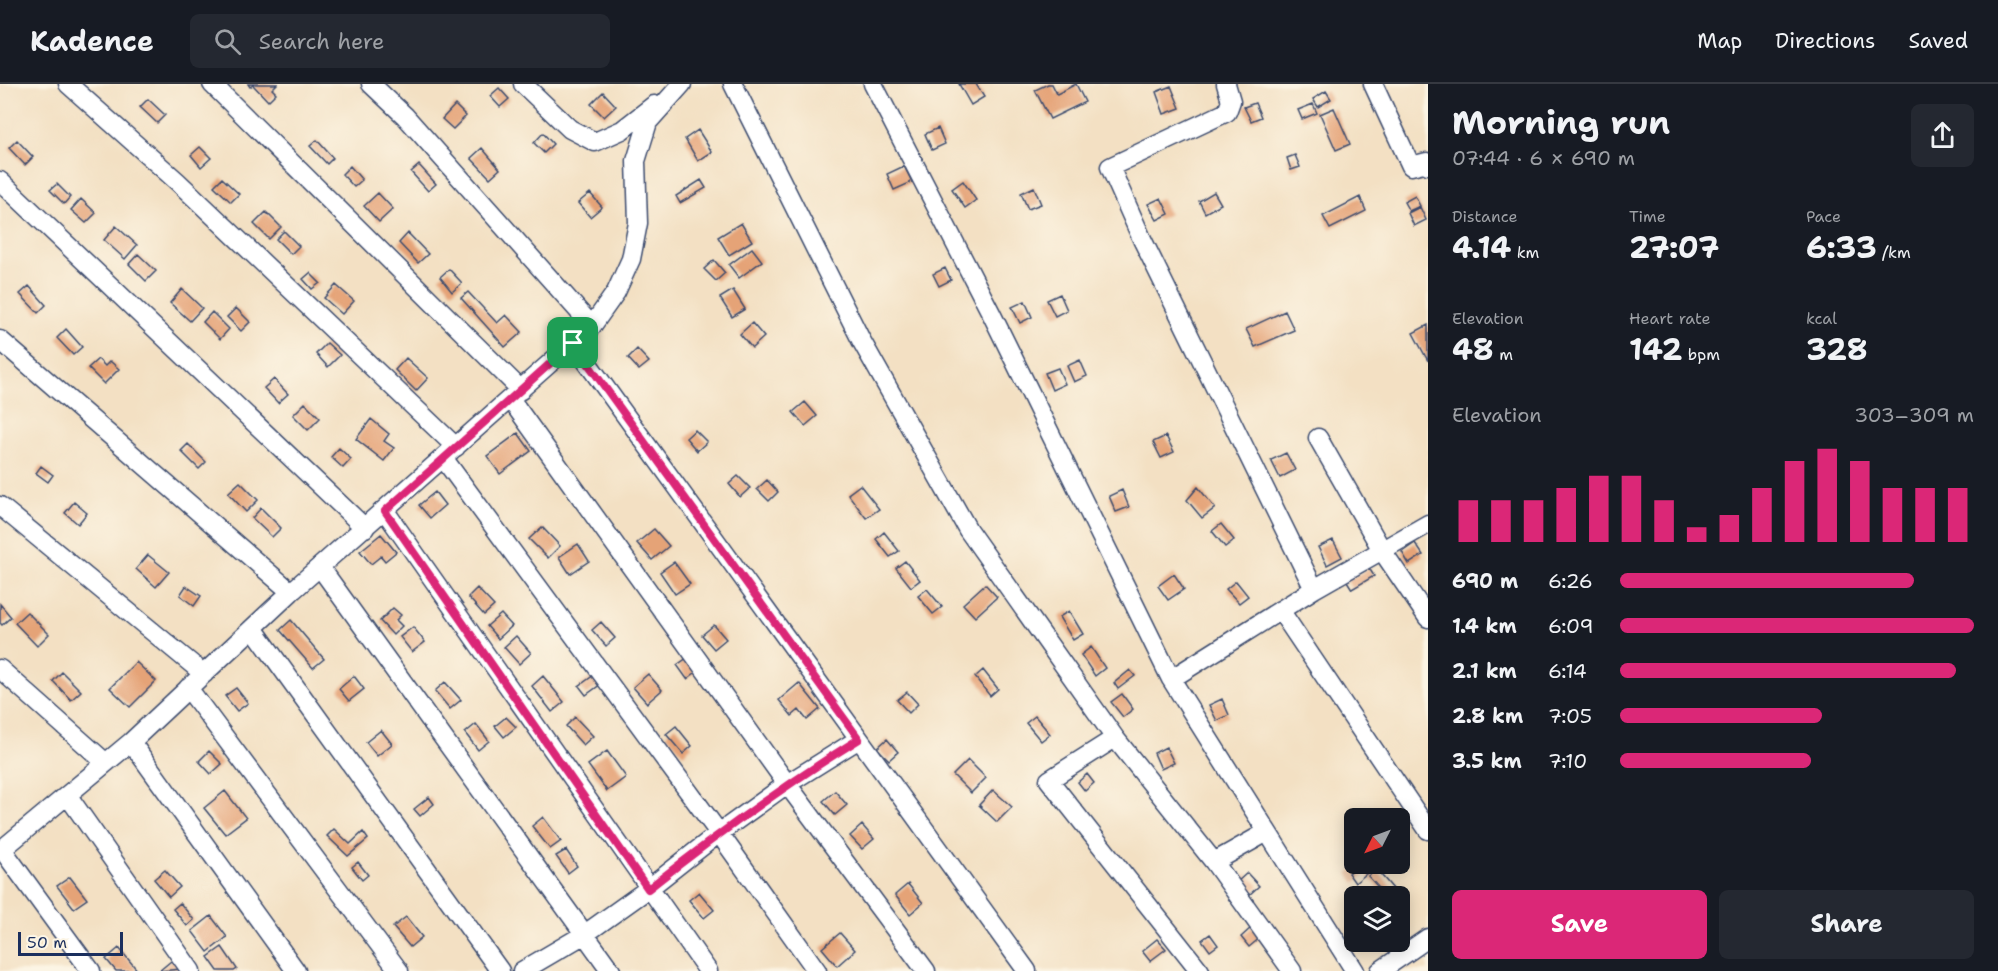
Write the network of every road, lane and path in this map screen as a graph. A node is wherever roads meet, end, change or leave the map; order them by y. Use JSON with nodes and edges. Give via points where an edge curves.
{"nodes":[{"id":1,"x":68,"y":84,"type":"edge"},
{"id":2,"x":212,"y":84,"type":"edge"},
{"id":3,"x":371,"y":84,"type":"edge"},
{"id":4,"x":523,"y":84,"type":"edge"},
{"id":5,"x":733,"y":84,"type":"edge"},
{"id":6,"x":873,"y":84,"type":"edge"},
{"id":7,"x":1226,"y":84,"type":"edge"},
{"id":8,"x":1373,"y":84,"type":"edge"},
{"id":9,"x":677,"y":85,"type":"edge"},
{"id":10,"x":1428,"y":165,"type":"edge"},
{"id":11,"x":0,"y":181,"type":"edge"},
{"id":12,"x":592,"y":326,"type":"junction"},
{"id":13,"x":0,"y":340,"type":"edge"},
{"id":14,"x":573,"y":343,"type":"junction"},
{"id":15,"x":516,"y":395,"type":"junction"},
{"id":16,"x":1318,"y":438,"type":"dead end"},
{"id":17,"x":450,"y":453,"type":"junction"},
{"id":18,"x":0,"y":506,"type":"edge"},
{"id":19,"x":385,"y":511,"type":"junction"},
{"id":20,"x":1428,"y":524,"type":"edge"},
{"id":21,"x":365,"y":528,"type":"junction"},
{"id":22,"x":1383,"y":552,"type":"junction"},
{"id":23,"x":320,"y":567,"type":"junction"},
{"id":24,"x":1314,"y":589,"type":"junction"},
{"id":25,"x":291,"y":592,"type":"junction"},
{"id":26,"x":1280,"y":610,"type":"junction"},
{"id":27,"x":1428,"y":618,"type":"edge"},
{"id":28,"x":253,"y":628,"type":"junction"},
{"id":29,"x":0,"y":669,"type":"edge"},
{"id":30,"x":204,"y":674,"type":"junction"},
{"id":31,"x":1171,"y":679,"type":"junction"},
{"id":32,"x":188,"y":688,"type":"junction"},
{"id":33,"x":1115,"y":738,"type":"junction"},
{"id":34,"x":859,"y":739,"type":"junction"},
{"id":35,"x":131,"y":742,"type":"junction"},
{"id":36,"x":106,"y":763,"type":"junction"},
{"id":37,"x":787,"y":784,"type":"junction"},
{"id":38,"x":68,"y":796,"type":"junction"},
{"id":39,"x":1428,"y":830,"type":"edge"},
{"id":40,"x":719,"y":832,"type":"junction"},
{"id":41,"x":1267,"y":832,"type":"junction"},
{"id":42,"x":1,"y":850,"type":"edge"},
{"id":43,"x":1214,"y":862,"type":"junction"},
{"id":44,"x":648,"y":889,"type":"junction"},
{"id":45,"x":585,"y":934,"type":"junction"},
{"id":46,"x":1428,"y":938,"type":"edge"},
{"id":47,"x":90,"y":971,"type":"edge"},
{"id":48,"x":191,"y":971,"type":"edge"},
{"id":49,"x":296,"y":971,"type":"edge"},
{"id":50,"x":399,"y":971,"type":"edge"},
{"id":51,"x":500,"y":971,"type":"edge"},
{"id":52,"x":522,"y":971,"type":"edge"},
{"id":53,"x":611,"y":971,"type":"edge"},
{"id":54,"x":708,"y":971,"type":"edge"},
{"id":55,"x":817,"y":971,"type":"edge"},
{"id":56,"x":926,"y":971,"type":"edge"},
{"id":57,"x":1027,"y":971,"type":"edge"},
{"id":58,"x":1200,"y":971,"type":"edge"},
{"id":59,"x":1292,"y":971,"type":"edge"},
{"id":60,"x":1355,"y":971,"type":"edge"},
{"id":61,"x":1380,"y":971,"type":"edge"}],
"edges":[{"from":1,"to":17,"type":"street","via":[[178,182]]},
{"from":2,"to":15,"type":"street"},
{"from":3,"to":12,"type":"street","via":[[405,116]]},
{"from":4,"to":9,"type":"street","via":[[570,129],[595,142],[622,130]]},
{"from":5,"to":33,"type":"street","via":[[861,340],[968,530]]},
{"from":6,"to":31,"type":"street"},
{"from":7,"to":24,"type":"street","via":[[1231,101],[1227,112],[1110,167]]},
{"from":8,"to":10,"type":"street","via":[[1411,166],[1426,162]]},
{"from":9,"to":12,"type":"street","via":[[648,122],[636,161],[638,223],[631,259],[616,292]]},
{"from":11,"to":21,"type":"street"},
{"from":12,"to":14,"type":"street"},
{"from":13,"to":25,"type":"street"},
{"from":14,"to":15,"type":"street"},
{"from":14,"to":34,"type":"street"},
{"from":15,"to":17,"type":"street"},
{"from":15,"to":37,"type":"street"},
{"from":16,"to":22,"type":"street"},
{"from":17,"to":19,"type":"street"},
{"from":17,"to":40,"type":"street"},
{"from":18,"to":30,"type":"street"},
{"from":19,"to":21,"type":"street"},
{"from":19,"to":44,"type":"street"},
{"from":20,"to":22,"type":"street"},
{"from":21,"to":23,"type":"street"},
{"from":22,"to":24,"type":"street"},
{"from":22,"to":27,"type":"street"},
{"from":23,"to":25,"type":"street"},
{"from":23,"to":45,"type":"street"},
{"from":24,"to":26,"type":"street"},
{"from":25,"to":28,"type":"street"},
{"from":26,"to":31,"type":"street"},
{"from":26,"to":39,"type":"street"},
{"from":28,"to":30,"type":"street"},
{"from":28,"to":51,"type":"street"},
{"from":29,"to":36,"type":"street"},
{"from":30,"to":32,"type":"street"},
{"from":31,"to":41,"type":"street"},
{"from":32,"to":35,"type":"street"},
{"from":32,"to":50,"type":"street"},
{"from":33,"to":43,"type":"street"},
{"from":33,"to":58,"type":"street","via":[[1049,780]]},
{"from":34,"to":37,"type":"street"},
{"from":34,"to":57,"type":"street"},
{"from":35,"to":36,"type":"street"},
{"from":35,"to":49,"type":"street"},
{"from":36,"to":38,"type":"street"},
{"from":37,"to":40,"type":"street"},
{"from":37,"to":56,"type":"street"},
{"from":38,"to":42,"type":"street"},
{"from":38,"to":48,"type":"street"},
{"from":40,"to":44,"type":"street"},
{"from":40,"to":55,"type":"street"},
{"from":41,"to":43,"type":"street"},
{"from":41,"to":60,"type":"street"},
{"from":42,"to":47,"type":"street"},
{"from":43,"to":59,"type":"street"},
{"from":44,"to":45,"type":"street"},
{"from":44,"to":54,"type":"street"},
{"from":45,"to":52,"type":"street"},
{"from":45,"to":53,"type":"street"},
{"from":46,"to":61,"type":"street"}]}
